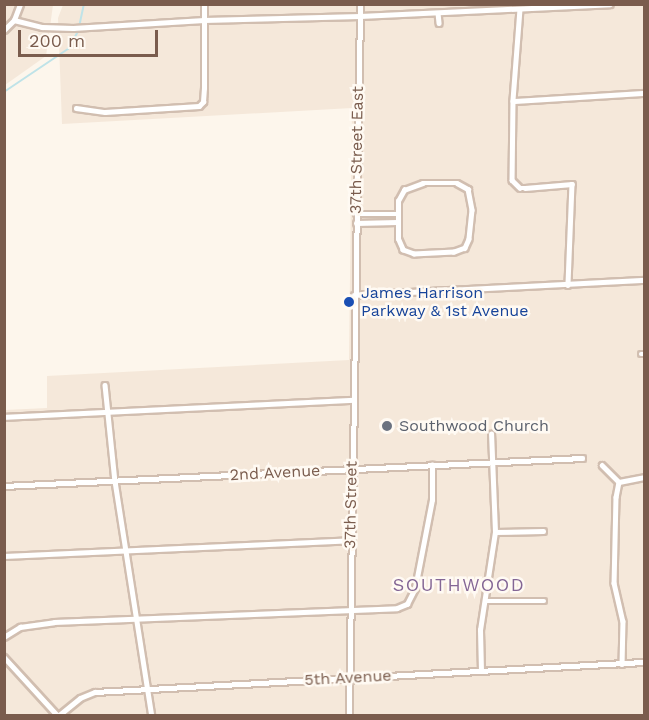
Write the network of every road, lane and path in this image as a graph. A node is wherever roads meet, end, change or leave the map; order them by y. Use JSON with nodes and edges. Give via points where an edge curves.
{"nodes":[{"id":1,"x":20,"y":4,"type":"edge"},
{"id":2,"x":204,"y":4,"type":"edge"},
{"id":3,"x":360,"y":4,"type":"edge"},
{"id":4,"x":610,"y":4,"type":"edge"},
{"id":5,"x":598,"y":5,"type":"edge"},
{"id":6,"x":520,"y":9,"type":"junction"},
{"id":7,"x":438,"y":12,"type":"junction"},
{"id":8,"x":360,"y":16,"type":"junction"},
{"id":9,"x":14,"y":20,"type":"junction"},
{"id":10,"x":204,"y":20,"type":"junction"},
{"id":11,"x":439,"y":23,"type":"dead end"},
{"id":12,"x":4,"y":30,"type":"edge"},
{"id":13,"x":645,"y":93,"type":"edge"},
{"id":14,"x":513,"y":101,"type":"junction"},
{"id":15,"x":76,"y":108,"type":"dead end"},
{"id":16,"x":356,"y":214,"type":"junction"},
{"id":17,"x":398,"y":214,"type":"junction"},
{"id":18,"x":397,"y":222,"type":"junction"},
{"id":19,"x":356,"y":223,"type":"junction"},
{"id":20,"x":645,"y":280,"type":"edge"},
{"id":21,"x":568,"y":285,"type":"junction"},
{"id":22,"x":354,"y":295,"type":"junction"},
{"id":23,"x":105,"y":385,"type":"dead end"},
{"id":24,"x":352,"y":400,"type":"junction"},
{"id":25,"x":106,"y":412,"type":"junction"},
{"id":26,"x":4,"y":417,"type":"edge"},
{"id":27,"x":491,"y":434,"type":"dead end"},
{"id":28,"x":582,"y":458,"type":"dead end"},
{"id":29,"x":492,"y":462,"type":"junction"},
{"id":30,"x":432,"y":465,"type":"junction"},
{"id":31,"x":602,"y":465,"type":"dead end"},
{"id":32,"x":351,"y":469,"type":"junction"},
{"id":33,"x":645,"y":477,"type":"edge"},
{"id":34,"x":115,"y":481,"type":"junction"},
{"id":35,"x":620,"y":482,"type":"junction"},
{"id":36,"x":4,"y":486,"type":"edge"},
{"id":37,"x":543,"y":531,"type":"dead end"},
{"id":38,"x":495,"y":532,"type":"junction"},
{"id":39,"x":351,"y":540,"type":"junction"},
{"id":40,"x":125,"y":550,"type":"junction"},
{"id":41,"x":4,"y":556,"type":"edge"},
{"id":42,"x":486,"y":601,"type":"junction"},
{"id":43,"x":544,"y":601,"type":"dead end"},
{"id":44,"x":350,"y":610,"type":"junction"},
{"id":45,"x":136,"y":619,"type":"junction"},
{"id":46,"x":4,"y":637,"type":"edge"},
{"id":47,"x":4,"y":657,"type":"edge"},
{"id":48,"x":645,"y":662,"type":"edge"},
{"id":49,"x":622,"y":664,"type":"junction"},
{"id":50,"x":481,"y":671,"type":"junction"},
{"id":51,"x":349,"y":678,"type":"junction"},
{"id":52,"x":147,"y":689,"type":"junction"},
{"id":53,"x":58,"y":715,"type":"edge"},
{"id":54,"x":152,"y":716,"type":"edge"},
{"id":55,"x":349,"y":716,"type":"edge"}],
"edges":[{"from":1,"to":9,"type":"street"},
{"from":2,"to":10,"type":"street"},
{"from":3,"to":8,"type":"street","name":"37th Street East"},
{"from":4,"to":5,"type":"street"},
{"from":5,"to":6,"type":"street"},
{"from":6,"to":7,"type":"street"},
{"from":6,"to":14,"type":"street"},
{"from":7,"to":8,"type":"street"},
{"from":7,"to":11,"type":"street"},
{"from":8,"to":10,"type":"street"},
{"from":8,"to":16,"type":"street","name":"37th Street East"},
{"from":9,"to":10,"type":"street","via":[[42,27],[84,28]]},
{"from":9,"to":12,"type":"street"},
{"from":10,"to":15,"type":"street","via":[[204,88],[199,106],[105,112]]},
{"from":13,"to":14,"type":"street"},
{"from":14,"to":21,"type":"street","via":[[515,185],[525,188],[572,184]]},
{"from":16,"to":17,"type":"street"},
{"from":16,"to":19,"type":"street","name":"37th Street East"},
{"from":17,"to":18,"type":"street"},
{"from":17,"to":18,"type":"street","via":[[398,201],[404,190],[423,183],[457,183],[468,189],[471,199],[470,238],[465,248],[454,252],[414,254],[403,250]]},
{"from":18,"to":19,"type":"street"},
{"from":19,"to":22,"type":"street","name":"37th Street East"},
{"from":20,"to":21,"type":"street"},
{"from":21,"to":22,"type":"street"},
{"from":22,"to":24,"type":"street","name":"37th Street"},
{"from":23,"to":25,"type":"street"},
{"from":24,"to":25,"type":"street"},
{"from":24,"to":32,"type":"street","name":"37th Street"},
{"from":25,"to":26,"type":"street"},
{"from":25,"to":34,"type":"street"},
{"from":27,"to":29,"type":"street"},
{"from":28,"to":29,"type":"street","name":"2nd Avenue"},
{"from":29,"to":30,"type":"street","name":"2nd Avenue"},
{"from":29,"to":38,"type":"street"},
{"from":30,"to":32,"type":"street","name":"2nd Avenue"},
{"from":30,"to":44,"type":"street","via":[[432,500],[415,588],[407,604]]},
{"from":31,"to":35,"type":"street"},
{"from":32,"to":34,"type":"street","name":"2nd Avenue"},
{"from":32,"to":39,"type":"street","name":"37th Street"},
{"from":33,"to":35,"type":"street"},
{"from":34,"to":36,"type":"street","name":"2nd Avenue"},
{"from":34,"to":40,"type":"street"},
{"from":35,"to":49,"type":"street","via":[[616,497],[614,582],[623,626]]},
{"from":37,"to":38,"type":"street"},
{"from":38,"to":42,"type":"street"},
{"from":39,"to":40,"type":"street"},
{"from":39,"to":44,"type":"street","name":"37th Street"},
{"from":40,"to":41,"type":"street"},
{"from":40,"to":45,"type":"street"},
{"from":42,"to":43,"type":"street"},
{"from":42,"to":50,"type":"street","via":[[480,630]]},
{"from":44,"to":45,"type":"street"},
{"from":44,"to":51,"type":"street","name":"37th Street"},
{"from":45,"to":46,"type":"street","via":[[37,624],[20,627]]},
{"from":45,"to":52,"type":"street"},
{"from":47,"to":53,"type":"street"},
{"from":48,"to":49,"type":"street","name":"5th Avenue"},
{"from":49,"to":50,"type":"street","name":"5th Avenue"},
{"from":50,"to":51,"type":"street","name":"5th Avenue"},
{"from":51,"to":52,"type":"street","name":"5th Avenue"},
{"from":51,"to":55,"type":"street","name":"37th Street"},
{"from":52,"to":53,"type":"street","name":"5th Avenue","via":[[90,693]]},
{"from":52,"to":54,"type":"street"}]}
